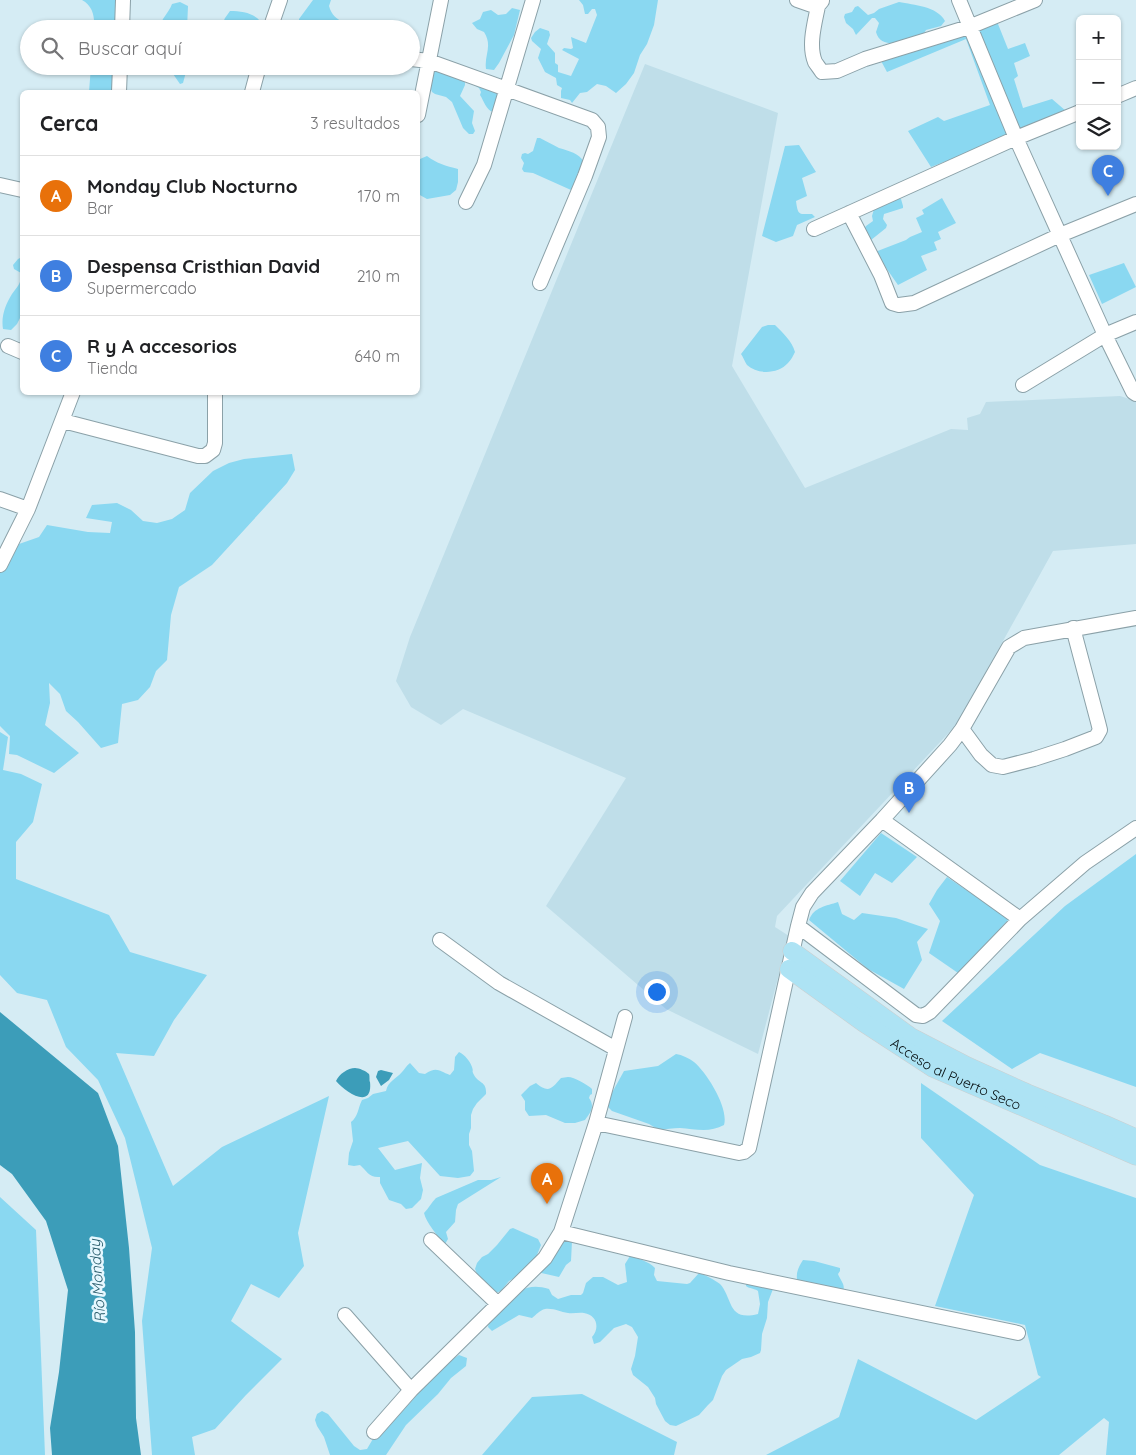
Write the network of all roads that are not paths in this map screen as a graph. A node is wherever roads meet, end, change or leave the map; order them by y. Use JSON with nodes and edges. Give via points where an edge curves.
{"nodes":[{"id":1,"x":123,"y":0,"type":"edge"},
{"id":2,"x":280,"y":0,"type":"edge"},
{"id":3,"x":440,"y":0,"type":"edge"},
{"id":4,"x":532,"y":0,"type":"edge"},
{"id":5,"x":797,"y":0,"type":"edge"},
{"id":6,"x":959,"y":0,"type":"edge"},
{"id":7,"x":1035,"y":0,"type":"edge"},
{"id":8,"x":820,"y":3,"type":"edge"},
{"id":9,"x":122,"y":20,"type":"edge"},
{"id":10,"x":273,"y":20,"type":"edge"},
{"id":11,"x":969,"y":27,"type":"junction"},
{"id":12,"x":420,"y":60,"type":"edge"},
{"id":13,"x":429,"y":61,"type":"junction"},
{"id":14,"x":119,"y":75,"type":"edge"},
{"id":15,"x":257,"y":75,"type":"edge"},
{"id":16,"x":1136,"y":88,"type":"edge"},
{"id":17,"x":118,"y":90,"type":"edge"},
{"id":18,"x":253,"y":90,"type":"edge"},
{"id":19,"x":507,"y":90,"type":"junction"},
{"id":20,"x":1121,"y":94,"type":"edge"},
{"id":21,"x":420,"y":105,"type":"edge"},
{"id":22,"x":1076,"y":114,"type":"edge"},
{"id":23,"x":1016,"y":138,"type":"junction"},
{"id":24,"x":0,"y":185,"type":"edge"},
{"id":25,"x":20,"y":190,"type":"edge"},
{"id":26,"x":466,"y":202,"type":"dead end"},
{"id":27,"x":1136,"y":204,"type":"edge"},
{"id":28,"x":849,"y":213,"type":"junction"},
{"id":29,"x":814,"y":229,"type":"dead end"},
{"id":30,"x":1060,"y":235,"type":"junction"},
{"id":31,"x":540,"y":283,"type":"dead end"},
{"id":32,"x":1136,"y":322,"type":"edge"},
{"id":33,"x":1105,"y":335,"type":"junction"},
{"id":34,"x":8,"y":346,"type":"dead end"},
{"id":35,"x":20,"y":351,"type":"edge"},
{"id":36,"x":1023,"y":385,"type":"dead end"},
{"id":37,"x":1136,"y":394,"type":"edge"},
{"id":38,"x":72,"y":395,"type":"edge"},
{"id":39,"x":215,"y":395,"type":"edge"},
{"id":40,"x":62,"y":421,"type":"junction"},
{"id":41,"x":0,"y":499,"type":"edge"},
{"id":42,"x":28,"y":509,"type":"junction"},
{"id":43,"x":0,"y":565,"type":"edge"},
{"id":44,"x":1136,"y":618,"type":"edge"},
{"id":45,"x":1073,"y":628,"type":"junction"},
{"id":46,"x":962,"y":729,"type":"junction"},
{"id":47,"x":882,"y":820,"type":"junction"},
{"id":48,"x":1136,"y":828,"type":"edge"},
{"id":49,"x":1020,"y":919,"type":"junction"},
{"id":50,"x":798,"y":926,"type":"junction"},
{"id":51,"x":440,"y":940,"type":"dead end"},
{"id":52,"x":792,"y":950,"type":"junction"},
{"id":53,"x":789,"y":969,"type":"junction"},
{"id":54,"x":626,"y":1017,"type":"dead end"},
{"id":55,"x":616,"y":1049,"type":"junction"},
{"id":56,"x":596,"y":1123,"type":"junction"},
{"id":57,"x":1136,"y":1138,"type":"edge"},
{"id":58,"x":1136,"y":1156,"type":"edge"},
{"id":59,"x":561,"y":1232,"type":"junction"},
{"id":60,"x":430,"y":1240,"type":"dead end"},
{"id":61,"x":498,"y":1304,"type":"junction"},
{"id":62,"x":345,"y":1315,"type":"dead end"},
{"id":63,"x":1018,"y":1332,"type":"dead end"},
{"id":64,"x":411,"y":1390,"type":"junction"},
{"id":65,"x":374,"y":1432,"type":"dead end"}],
"edges":[{"from":1,"to":9,"type":"street"},
{"from":2,"to":10,"type":"street"},
{"from":3,"to":13,"type":"street"},
{"from":4,"to":19,"type":"street"},
{"from":5,"to":8,"type":"street","via":[[817,7]]},
{"from":6,"to":11,"type":"street"},
{"from":7,"to":11,"type":"street"},
{"from":8,"to":11,"type":"street","via":[[813,32],[813,52],[822,72],[838,71]]},
{"from":11,"to":23,"type":"street"},
{"from":12,"to":13,"type":"street"},
{"from":13,"to":19,"type":"street"},
{"from":13,"to":21,"type":"street"},
{"from":14,"to":17,"type":"street"},
{"from":15,"to":18,"type":"street"},
{"from":16,"to":20,"type":"street"},
{"from":19,"to":26,"type":"street","via":[[484,165]]},
{"from":19,"to":31,"type":"street","via":[[592,120],[598,127],[599,137],[585,176]]},
{"from":22,"to":23,"type":"street"},
{"from":23,"to":28,"type":"street"},
{"from":23,"to":30,"type":"street"},
{"from":24,"to":25,"type":"street"},
{"from":27,"to":30,"type":"street"},
{"from":28,"to":29,"type":"street"},
{"from":28,"to":30,"type":"street","via":[[892,303],[899,306],[914,303]]},
{"from":30,"to":33,"type":"street"},
{"from":32,"to":33,"type":"street"},
{"from":33,"to":36,"type":"street"},
{"from":33,"to":37,"type":"street"},
{"from":34,"to":35,"type":"street"},
{"from":38,"to":40,"type":"street"},
{"from":39,"to":40,"type":"street","via":[[213,450],[205,456]]},
{"from":40,"to":42,"type":"street"},
{"from":41,"to":42,"type":"street"},
{"from":42,"to":43,"type":"street"},
{"from":44,"to":45,"type":"street"},
{"from":45,"to":46,"type":"street","via":[[1024,638],[1009,648]]},
{"from":45,"to":46,"type":"street","via":[[1100,730],[1096,736],[1065,749],[1003,767],[992,765],[981,755]]},
{"from":46,"to":47,"type":"street"},
{"from":47,"to":49,"type":"street"},
{"from":47,"to":50,"type":"street","via":[[812,893],[803,907]]},
{"from":48,"to":49,"type":"street","via":[[1084,863]]},
{"from":49,"to":50,"type":"street","via":[[923,1016],[916,1015]]},
{"from":50,"to":52,"type":"street"},
{"from":51,"to":55,"type":"street","via":[[499,983]]},
{"from":52,"to":53,"type":"street"},
{"from":52,"to":57,"type":"main road","name":"Acceso al Puerto Seco","via":[[912,1037],[967,1066]]},
{"from":53,"to":56,"type":"street","via":[[748,1148],[744,1152]]},
{"from":53,"to":58,"type":"main road","name":"Acceso al Puerto Seco","via":[[933,1068]]},
{"from":54,"to":55,"type":"street"},
{"from":55,"to":56,"type":"street"},
{"from":56,"to":59,"type":"street"},
{"from":59,"to":61,"type":"street","via":[[545,1258]]},
{"from":59,"to":63,"type":"street","via":[[729,1273]]},
{"from":60,"to":61,"type":"street"},
{"from":61,"to":64,"type":"street"},
{"from":62,"to":64,"type":"street"},
{"from":64,"to":65,"type":"street"}]}
